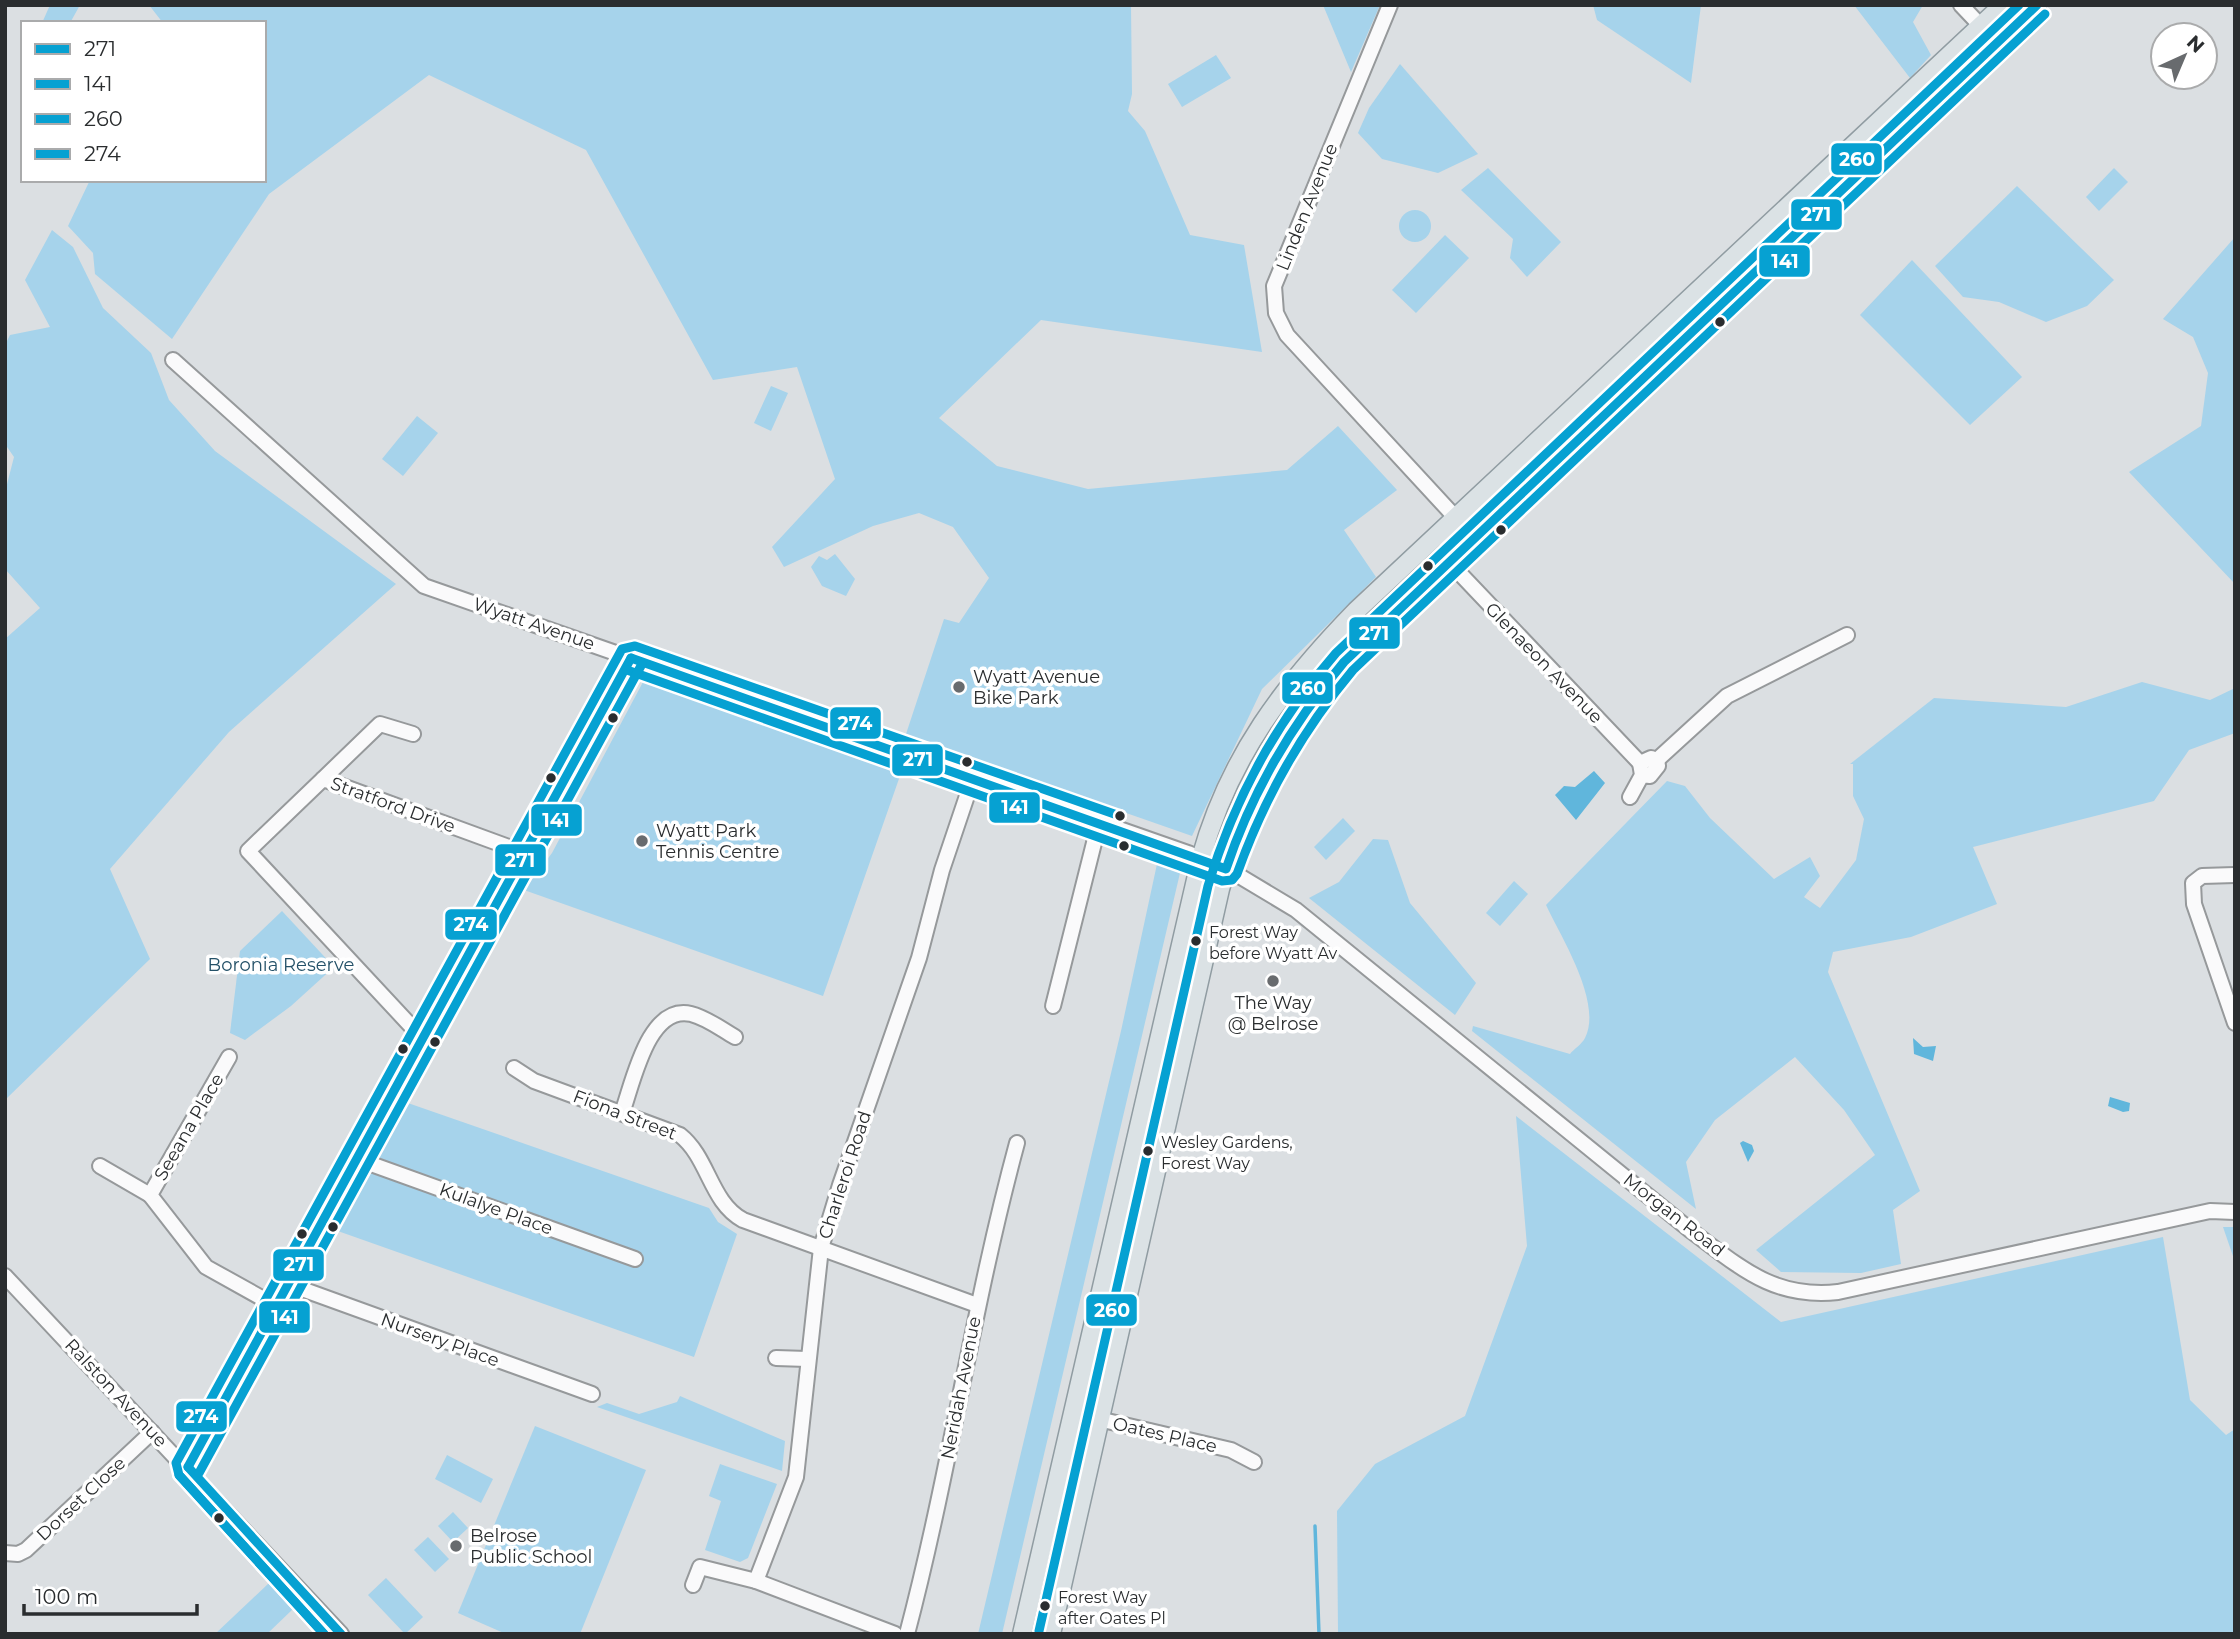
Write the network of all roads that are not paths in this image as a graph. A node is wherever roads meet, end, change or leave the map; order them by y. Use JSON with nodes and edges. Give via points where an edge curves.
{"nodes":[{"id":1,"x":1390,"y":5,"type":"edge"},
{"id":2,"x":1961,"y":5,"type":"edge"},
{"id":3,"x":2003,"y":5,"type":"edge"},
{"id":4,"x":2037,"y":5,"type":"edge"},
{"id":5,"x":1981,"y":26,"type":"junction"},
{"id":6,"x":1997,"y":43,"type":"junction"},
{"id":7,"x":173,"y":360,"type":"dead end"},
{"id":8,"x":1514,"y":462,"type":"junction"},
{"id":9,"x":1455,"y":517,"type":"junction"},
{"id":10,"x":1449,"y":562,"type":"junction"},
{"id":11,"x":1356,"y":611,"type":"junction"},
{"id":12,"x":1847,"y":635,"type":"dead end"},
{"id":13,"x":631,"y":659,"type":"junction"},
{"id":14,"x":413,"y":734,"type":"dead end"},
{"id":15,"x":1641,"y":769,"type":"junction"},
{"id":16,"x":973,"y":778,"type":"junction"},
{"id":17,"x":323,"y":779,"type":"junction"},
{"id":18,"x":1630,"y":797,"type":"dead end"},
{"id":19,"x":1099,"y":822,"type":"junction"},
{"id":20,"x":524,"y":853,"type":"junction"},
{"id":21,"x":1201,"y":858,"type":"junction"},
{"id":22,"x":1226,"y":869,"type":"junction"},
{"id":23,"x":2235,"y":875,"type":"edge"},
{"id":24,"x":1053,"y":1006,"type":"dead end"},
{"id":25,"x":2235,"y":1023,"type":"edge"},
{"id":26,"x":735,"y":1037,"type":"dead end"},
{"id":27,"x":423,"y":1039,"type":"junction"},
{"id":28,"x":229,"y":1057,"type":"dead end"},
{"id":29,"x":514,"y":1068,"type":"dead end"},
{"id":30,"x":622,"y":1113,"type":"junction"},
{"id":31,"x":1017,"y":1143,"type":"dead end"},
{"id":32,"x":357,"y":1159,"type":"junction"},
{"id":33,"x":100,"y":1166,"type":"dead end"},
{"id":34,"x":150,"y":1195,"type":"junction"},
{"id":35,"x":2235,"y":1212,"type":"edge"},
{"id":36,"x":821,"y":1248,"type":"junction"},
{"id":37,"x":635,"y":1259,"type":"dead end"},
{"id":38,"x":5,"y":1276,"type":"edge"},
{"id":39,"x":288,"y":1284,"type":"junction"},
{"id":40,"x":977,"y":1305,"type":"junction"},
{"id":41,"x":276,"y":1307,"type":"junction"},
{"id":42,"x":776,"y":1358,"type":"dead end"},
{"id":43,"x":807,"y":1359,"type":"junction"},
{"id":44,"x":592,"y":1394,"type":"dead end"},
{"id":45,"x":1073,"y":1413,"type":"junction"},
{"id":46,"x":1099,"y":1420,"type":"junction"},
{"id":47,"x":152,"y":1432,"type":"junction"},
{"id":48,"x":1254,"y":1462,"type":"dead end"},
{"id":49,"x":188,"y":1467,"type":"junction"},
{"id":50,"x":5,"y":1553,"type":"edge"},
{"id":51,"x":756,"y":1581,"type":"junction"},
{"id":52,"x":693,"y":1585,"type":"dead end"},
{"id":53,"x":341,"y":1634,"type":"edge"},
{"id":54,"x":895,"y":1634,"type":"edge"},
{"id":55,"x":907,"y":1634,"type":"edge"},
{"id":56,"x":1022,"y":1634,"type":"edge"},
{"id":57,"x":1051,"y":1634,"type":"edge"}],
"edges":[{"from":1,"to":9,"type":"street","name":"Linden Avenue","via":[[1274,286],[1276,313],[1287,335]]},
{"from":2,"to":5,"type":"street"},
{"from":3,"to":5,"type":"main road"},
{"from":4,"to":6,"type":"main road"},
{"from":5,"to":6,"type":"street"},
{"from":5,"to":8,"type":"main road"},
{"from":6,"to":10,"type":"main road"},
{"from":7,"to":13,"type":"street","name":"Wyatt Avenue","via":[[424,586]]},
{"from":8,"to":9,"type":"main road"},
{"from":8,"to":10,"type":"main road","via":[[1505,482],[1449,543]]},
{"from":9,"to":11,"type":"main road"},
{"from":10,"to":11,"type":"main road","via":[[1435,558],[1423,562],[1380,600]]},
{"from":10,"to":15,"type":"street","name":"Glenaeon Avenue"},
{"from":10,"to":22,"type":"main road","via":[[1345,662],[1300,715],[1262,779]]},
{"from":11,"to":21,"type":"main road","via":[[1310,659],[1264,718],[1222,798]]},
{"from":12,"to":15,"type":"street","via":[[1727,696]]},
{"from":13,"to":16,"type":"street","name":"Wyatt Avenue"},
{"from":13,"to":20,"type":"street"},
{"from":14,"to":17,"type":"street","via":[[380,724]]},
{"from":15,"to":18,"type":"street"},
{"from":16,"to":19,"type":"street","name":"Wyatt Avenue"},
{"from":16,"to":36,"type":"street","name":"Charleroi Road","via":[[919,958]]},
{"from":17,"to":20,"type":"street","name":"Stratford Drive"},
{"from":17,"to":27,"type":"street","name":"Stratford Drive","via":[[248,851]]},
{"from":19,"to":21,"type":"street","name":"Wyatt Avenue"},
{"from":19,"to":24,"type":"street"},
{"from":20,"to":27,"type":"street"},
{"from":21,"to":22,"type":"street","name":"Morgan Road"},
{"from":21,"to":45,"type":"main road"},
{"from":22,"to":35,"type":"street","name":"Morgan Road","via":[[1296,910],[1690,1230],[1752,1275],[1783,1290],[1812,1295],[1838,1292],[2210,1211]]},
{"from":22,"to":46,"type":"main road"},
{"from":23,"to":25,"type":"street","via":[[2202,876],[2193,883],[2194,904]]},
{"from":26,"to":30,"type":"street","via":[[691,1014],[676,1014],[660,1022],[649,1039]]},
{"from":27,"to":32,"type":"street"},
{"from":28,"to":34,"type":"street","name":"Seeana Place"},
{"from":29,"to":30,"type":"street","name":"Fiona Street","via":[[534,1081]]},
{"from":30,"to":36,"type":"street","name":"Fiona Street","via":[[669,1129],[689,1142],[721,1201],[736,1217]]},
{"from":31,"to":40,"type":"street","name":"Neridah Avenue"},
{"from":32,"to":37,"type":"street","name":"Kulalye Place"},
{"from":32,"to":39,"type":"street"},
{"from":33,"to":34,"type":"street"},
{"from":34,"to":41,"type":"street","name":"Seeana Place","via":[[206,1267]]},
{"from":36,"to":40,"type":"street","name":"Fiona Street"},
{"from":36,"to":43,"type":"street","name":"Charleroi Road"},
{"from":38,"to":47,"type":"street","name":"Ralston Avenue"},
{"from":39,"to":41,"type":"street"},
{"from":39,"to":44,"type":"street","name":"Nursery Place"},
{"from":40,"to":55,"type":"street","name":"Neridah Avenue","via":[[932,1538]]},
{"from":41,"to":49,"type":"street"},
{"from":42,"to":43,"type":"street"},
{"from":43,"to":51,"type":"street","name":"Charleroi Road","via":[[796,1478]]},
{"from":45,"to":46,"type":"street","name":"Oates Place"},
{"from":45,"to":56,"type":"main road"},
{"from":46,"to":48,"type":"street","name":"Oates Place","via":[[1231,1450]]},
{"from":46,"to":57,"type":"main road"},
{"from":47,"to":49,"type":"street","name":"Ralston Avenue"},
{"from":47,"to":50,"type":"street","name":"Dorset Close","via":[[26,1550],[18,1555]]},
{"from":49,"to":53,"type":"street","name":"Ralston Avenue"},
{"from":51,"to":52,"type":"street","via":[[700,1567]]},
{"from":51,"to":54,"type":"street"}]}
